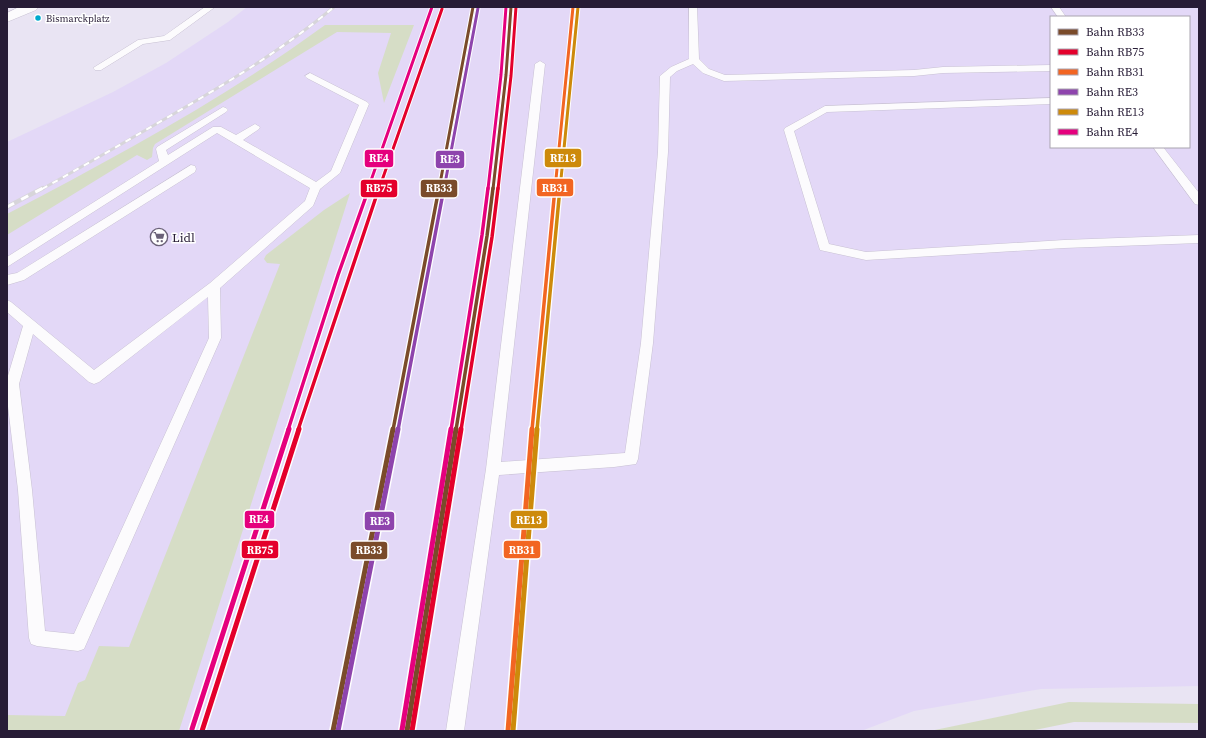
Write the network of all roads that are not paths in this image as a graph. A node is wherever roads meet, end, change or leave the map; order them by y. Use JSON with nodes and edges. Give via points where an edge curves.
{"nodes":[{"id":1,"x":31,"y":7,"type":"edge"},
{"id":2,"x":211,"y":7,"type":"edge"},
{"id":3,"x":693,"y":7,"type":"edge"},
{"id":4,"x":1055,"y":7,"type":"edge"},
{"id":5,"x":1061,"y":16,"type":"edge"},
{"id":6,"x":7,"y":18,"type":"edge"},
{"id":7,"x":694,"y":60,"type":"junction"},
{"id":8,"x":540,"y":64,"type":"dead end"},
{"id":9,"x":98,"y":68,"type":"dead end"},
{"id":10,"x":1050,"y":68,"type":"edge"},
{"id":11,"x":310,"y":76,"type":"dead end"},
{"id":12,"x":1050,"y":101,"type":"edge"},
{"id":13,"x":223,"y":110,"type":"dead end"},
{"id":14,"x":255,"y":127,"type":"dead end"},
{"id":15,"x":236,"y":140,"type":"junction"},
{"id":16,"x":1159,"y":148,"type":"edge"},
{"id":17,"x":165,"y":162,"type":"junction"},
{"id":18,"x":191,"y":169,"type":"dead end"},
{"id":19,"x":316,"y":187,"type":"junction"},
{"id":20,"x":1199,"y":201,"type":"edge"},
{"id":21,"x":1199,"y":239,"type":"edge"},
{"id":22,"x":7,"y":263,"type":"edge"},
{"id":23,"x":7,"y":280,"type":"edge"},
{"id":24,"x":214,"y":286,"type":"junction"},
{"id":25,"x":7,"y":305,"type":"edge"},
{"id":26,"x":30,"y":325,"type":"junction"},
{"id":27,"x":493,"y":469,"type":"junction"},
{"id":28,"x":455,"y":731,"type":"edge"}],
"edges":[{"from":1,"to":6,"type":"street"},
{"from":2,"to":9,"type":"lane","via":[[167,38],[141,42]]},
{"from":3,"to":7,"type":"lane"},
{"from":4,"to":5,"type":"lane"},
{"from":7,"to":10,"type":"lane","via":[[706,71],[724,78]]},
{"from":7,"to":27,"type":"lane","via":[[665,76],[663,152],[647,343],[631,459]]},
{"from":8,"to":27,"type":"lane"},
{"from":11,"to":19,"type":"lane","via":[[364,104],[335,172]]},
{"from":12,"to":21,"type":"lane","via":[[825,109],[789,130],[824,247],[866,256]]},
{"from":13,"to":17,"type":"lane","via":[[161,149]]},
{"from":14,"to":15,"type":"lane"},
{"from":15,"to":17,"type":"lane","via":[[217,129]]},
{"from":15,"to":19,"type":"lane"},
{"from":16,"to":20,"type":"lane"},
{"from":17,"to":22,"type":"lane"},
{"from":18,"to":23,"type":"lane","via":[[20,277]]},
{"from":19,"to":24,"type":"lane","via":[[308,203]]},
{"from":24,"to":26,"type":"lane","via":[[94,378]]},
{"from":24,"to":26,"type":"lane","via":[[215,338],[78,643],[37,638],[25,490],[12,384]]},
{"from":25,"to":26,"type":"lane"},
{"from":27,"to":28,"type":"lane"}]}
